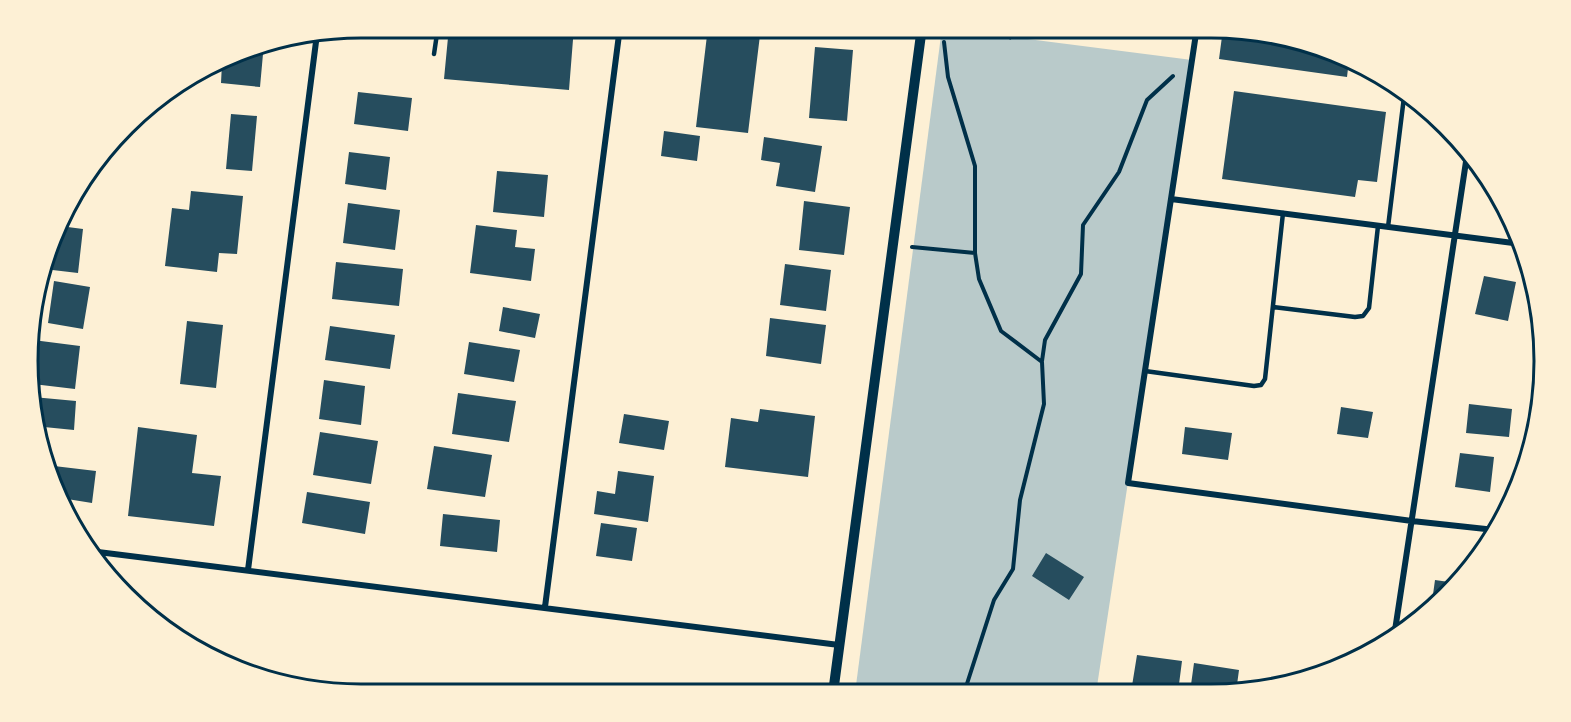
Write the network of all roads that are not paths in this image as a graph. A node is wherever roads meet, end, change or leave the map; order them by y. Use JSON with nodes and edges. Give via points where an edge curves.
{"nodes":[{"id":1,"x":436,"y":38,"type":"edge"},
{"id":2,"x":619,"y":38,"type":"edge"},
{"id":3,"x":921,"y":38,"type":"edge"},
{"id":4,"x":1195,"y":38,"type":"edge"},
{"id":5,"x":316,"y":41,"type":"edge"},
{"id":6,"x":434,"y":54,"type":"dead end"},
{"id":7,"x":1403,"y":101,"type":"edge"},
{"id":8,"x":1466,"y":163,"type":"edge"},
{"id":9,"x":1171,"y":199,"type":"junction"},
{"id":10,"x":1283,"y":213,"type":"junction"},
{"id":11,"x":1378,"y":226,"type":"junction"},
{"id":12,"x":1388,"y":227,"type":"junction"},
{"id":13,"x":1455,"y":235,"type":"junction"},
{"id":14,"x":1511,"y":243,"type":"edge"},
{"id":15,"x":1272,"y":307,"type":"junction"},
{"id":16,"x":1145,"y":371,"type":"junction"},
{"id":17,"x":1412,"y":521,"type":"junction"},
{"id":18,"x":1486,"y":529,"type":"edge"},
{"id":19,"x":100,"y":552,"type":"edge"},
{"id":20,"x":248,"y":570,"type":"junction"},
{"id":21,"x":544,"y":607,"type":"junction"},
{"id":22,"x":1396,"y":626,"type":"edge"},
{"id":23,"x":839,"y":645,"type":"junction"},
{"id":24,"x":834,"y":684,"type":"edge"}],
"edges":[{"from":1,"to":6,"type":"lane"},
{"from":2,"to":21,"type":"street"},
{"from":3,"to":23,"type":"street"},
{"from":4,"to":9,"type":"street"},
{"from":5,"to":20,"type":"street"},
{"from":7,"to":12,"type":"lane"},
{"from":8,"to":13,"type":"street"},
{"from":9,"to":10,"type":"street"},
{"from":9,"to":16,"type":"street"},
{"from":10,"to":11,"type":"street"},
{"from":10,"to":15,"type":"lane"},
{"from":11,"to":12,"type":"street"},
{"from":11,"to":15,"type":"lane","via":[[1370,308],[1363,316]]},
{"from":12,"to":13,"type":"street"},
{"from":13,"to":14,"type":"street"},
{"from":13,"to":17,"type":"street"},
{"from":15,"to":16,"type":"lane","via":[[1261,385]]},
{"from":16,"to":17,"type":"street","via":[[1128,483]]},
{"from":17,"to":18,"type":"street"},
{"from":17,"to":22,"type":"street"},
{"from":19,"to":20,"type":"street"},
{"from":20,"to":21,"type":"street"},
{"from":21,"to":23,"type":"street"},
{"from":23,"to":24,"type":"street"}]}
